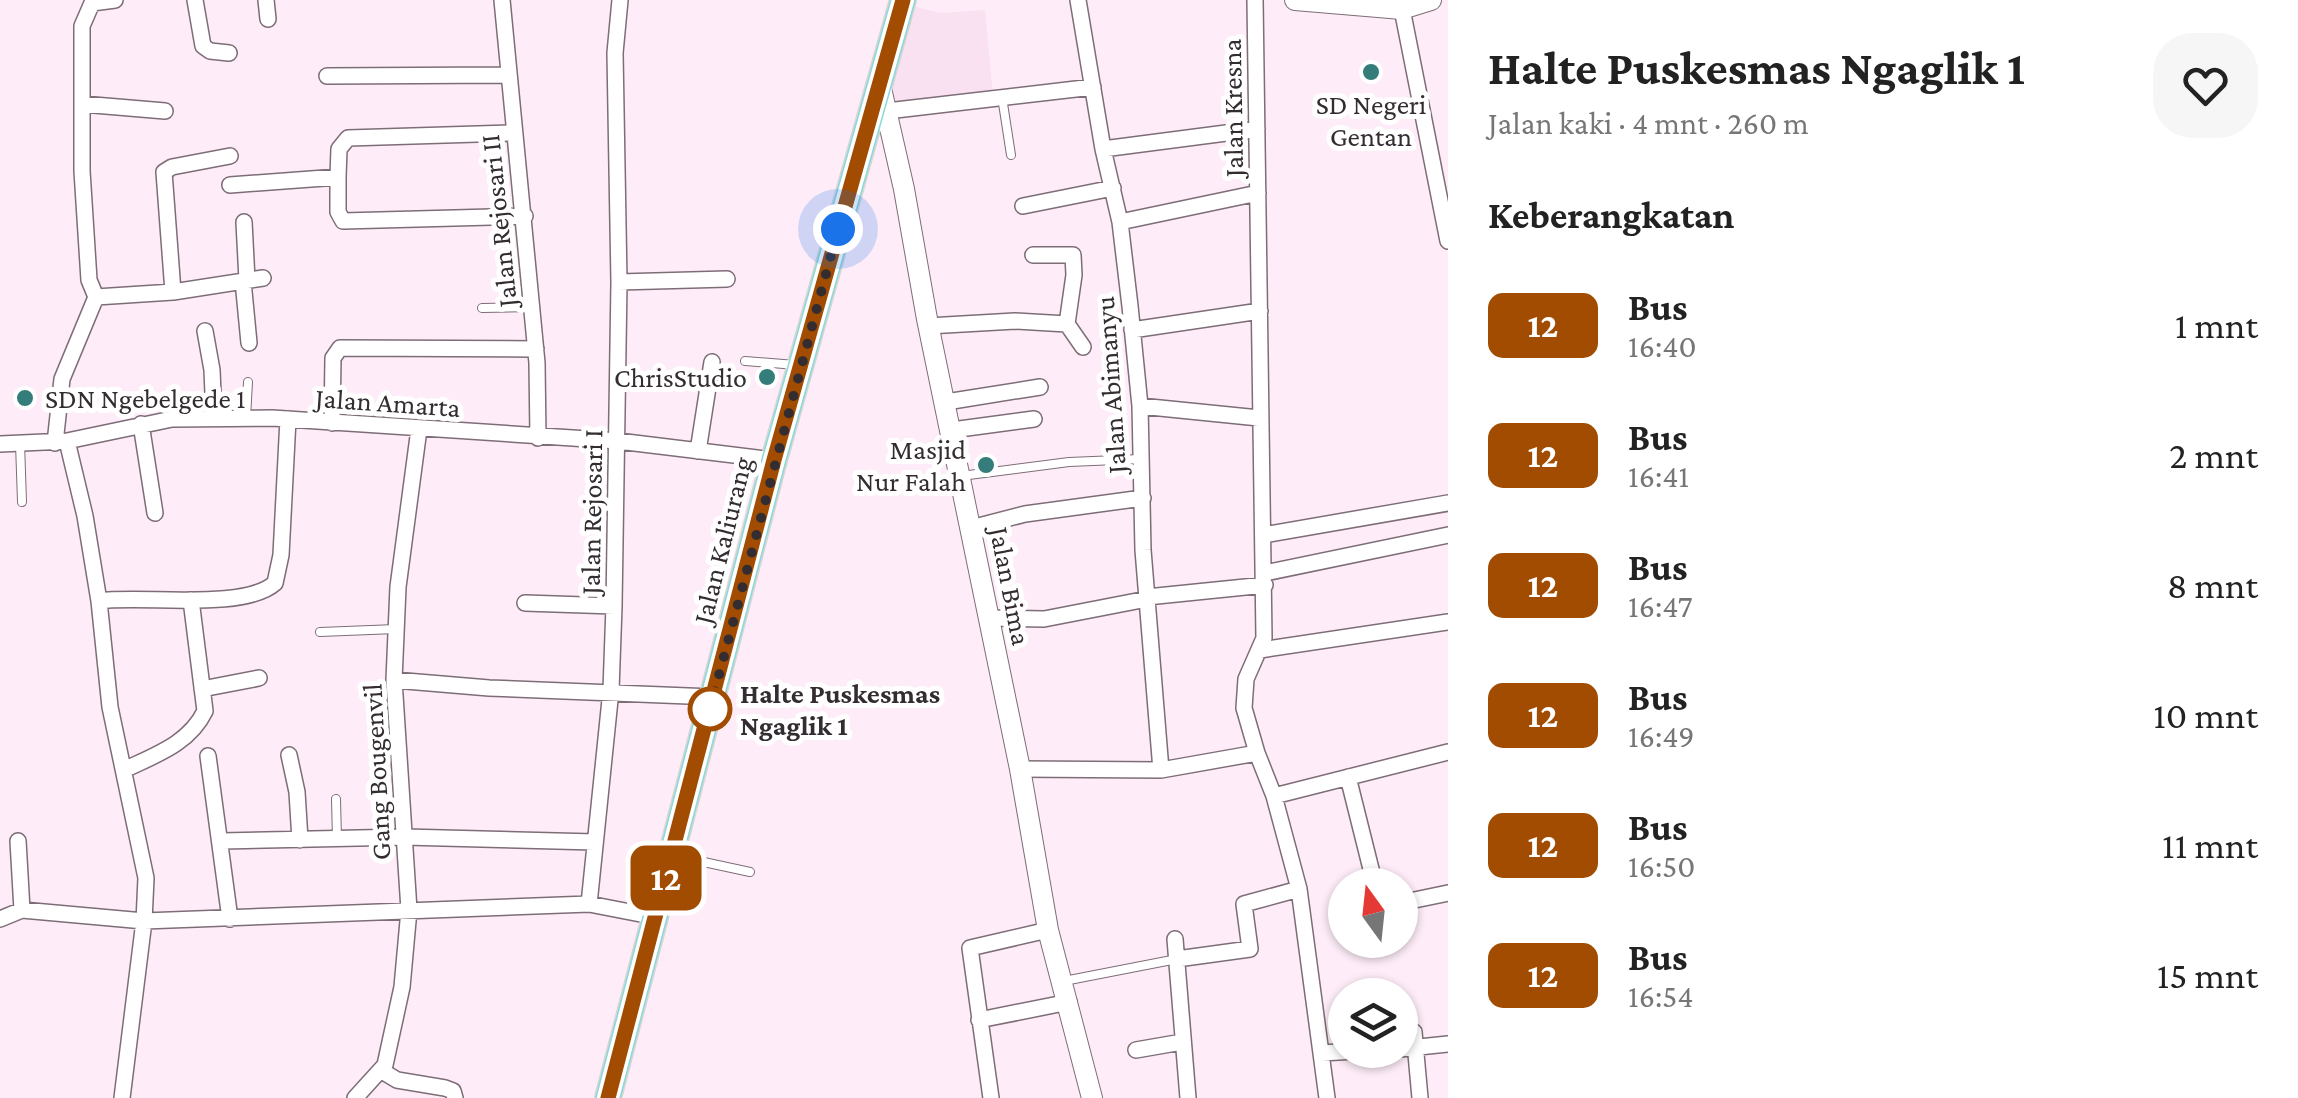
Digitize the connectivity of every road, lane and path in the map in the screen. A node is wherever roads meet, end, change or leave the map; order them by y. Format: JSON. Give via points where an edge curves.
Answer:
{"nodes":[{"id":1,"x":114,"y":0,"type":"edge"},
{"id":2,"x":195,"y":0,"type":"edge"},
{"id":3,"x":266,"y":0,"type":"edge"},
{"id":4,"x":502,"y":0,"type":"edge"},
{"id":5,"x":620,"y":0,"type":"edge"},
{"id":6,"x":903,"y":0,"type":"edge"},
{"id":7,"x":1078,"y":0,"type":"edge"},
{"id":8,"x":1255,"y":0,"type":"edge"},
{"id":9,"x":1295,"y":0,"type":"edge"},
{"id":10,"x":1432,"y":0,"type":"edge"},
{"id":11,"x":90,"y":1,"type":"edge"},
{"id":12,"x":1344,"y":3,"type":"edge"},
{"id":13,"x":1402,"y":9,"type":"junction"},
{"id":14,"x":268,"y":19,"type":"dead end"},
{"id":15,"x":229,"y":53,"type":"dead end"},
{"id":16,"x":507,"y":75,"type":"junction"},
{"id":17,"x":327,"y":76,"type":"dead end"},
{"id":18,"x":1094,"y":87,"type":"junction"},
{"id":19,"x":1002,"y":98,"type":"junction"},
{"id":20,"x":82,"y":104,"type":"junction"},
{"id":21,"x":166,"y":111,"type":"dead end"},
{"id":22,"x":881,"y":122,"type":"junction"},
{"id":23,"x":1257,"y":129,"type":"junction"},
{"id":24,"x":514,"y":133,"type":"junction"},
{"id":25,"x":1103,"y":149,"type":"junction"},
{"id":26,"x":1011,"y":155,"type":"dead end"},
{"id":27,"x":230,"y":156,"type":"dead end"},
{"id":28,"x":338,"y":177,"type":"junction"},
{"id":29,"x":230,"y":185,"type":"dead end"},
{"id":30,"x":1113,"y":188,"type":"junction"},
{"id":31,"x":1258,"y":193,"type":"junction"},
{"id":32,"x":1023,"y":206,"type":"dead end"},
{"id":33,"x":524,"y":216,"type":"junction"},
{"id":34,"x":244,"y":222,"type":"dead end"},
{"id":35,"x":1120,"y":222,"type":"junction"},
{"id":36,"x":1448,"y":241,"type":"edge"},
{"id":37,"x":1033,"y":255,"type":"dead end"},
{"id":38,"x":727,"y":279,"type":"dead end"},
{"id":39,"x":251,"y":280,"type":"junction"},
{"id":40,"x":619,"y":282,"type":"junction"},
{"id":41,"x":173,"y":292,"type":"junction"},
{"id":42,"x":96,"y":297,"type":"junction"},
{"id":43,"x":532,"y":307,"type":"junction"},
{"id":44,"x":482,"y":308,"type":"dead end"},
{"id":45,"x":1260,"y":311,"type":"junction"},
{"id":46,"x":1067,"y":324,"type":"junction"},
{"id":47,"x":928,"y":326,"type":"junction"},
{"id":48,"x":1132,"y":330,"type":"junction"},
{"id":49,"x":205,"y":331,"type":"dead end"},
{"id":50,"x":250,"y":343,"type":"dead end"},
{"id":51,"x":1083,"y":347,"type":"dead end"},
{"id":52,"x":536,"y":349,"type":"junction"},
{"id":53,"x":745,"y":361,"type":"dead end"},
{"id":54,"x":712,"y":362,"type":"dead end"},
{"id":55,"x":800,"y":365,"type":"junction"},
{"id":56,"x":248,"y":382,"type":"dead end"},
{"id":57,"x":1040,"y":387,"type":"dead end"},
{"id":58,"x":946,"y":402,"type":"junction"},
{"id":59,"x":1140,"y":406,"type":"junction"},
{"id":60,"x":214,"y":417,"type":"junction"},
{"id":61,"x":246,"y":418,"type":"junction"},
{"id":62,"x":1259,"y":418,"type":"junction"},
{"id":63,"x":1034,"y":419,"type":"dead end"},
{"id":64,"x":288,"y":420,"type":"junction"},
{"id":65,"x":332,"y":423,"type":"junction"},
{"id":66,"x":141,"y":424,"type":"junction"},
{"id":67,"x":420,"y":429,"type":"junction"},
{"id":68,"x":952,"y":430,"type":"junction"},
{"id":69,"x":538,"y":438,"type":"junction"},
{"id":70,"x":618,"y":441,"type":"junction"},
{"id":71,"x":61,"y":442,"type":"junction"},
{"id":72,"x":20,"y":443,"type":"junction"},
{"id":73,"x":0,"y":444,"type":"edge"},
{"id":74,"x":698,"y":451,"type":"junction"},
{"id":75,"x":1141,"y":459,"type":"junction"},
{"id":76,"x":774,"y":460,"type":"junction"},
{"id":77,"x":961,"y":476,"type":"junction"},
{"id":78,"x":1143,"y":498,"type":"junction"},
{"id":79,"x":22,"y":502,"type":"dead end"},
{"id":80,"x":1448,"y":504,"type":"edge"},
{"id":81,"x":155,"y":512,"type":"dead end"},
{"id":82,"x":971,"y":528,"type":"junction"},
{"id":83,"x":1448,"y":534,"type":"edge"},
{"id":84,"x":1263,"y":535,"type":"junction"},
{"id":85,"x":1265,"y":579,"type":"junction"},
{"id":86,"x":1147,"y":598,"type":"junction"},
{"id":87,"x":191,"y":600,"type":"junction"},
{"id":88,"x":99,"y":601,"type":"junction"},
{"id":89,"x":526,"y":602,"type":"dead end"},
{"id":90,"x":614,"y":606,"type":"junction"},
{"id":91,"x":988,"y":618,"type":"junction"},
{"id":92,"x":1448,"y":622,"type":"edge"},
{"id":93,"x":396,"y":628,"type":"junction"},
{"id":94,"x":320,"y":632,"type":"dead end"},
{"id":95,"x":1260,"y":650,"type":"junction"},
{"id":96,"x":259,"y":678,"type":"dead end"},
{"id":97,"x":394,"y":680,"type":"junction"},
{"id":98,"x":202,"y":689,"type":"junction"},
{"id":99,"x":611,"y":690,"type":"junction"},
{"id":100,"x":713,"y":697,"type":"junction"},
{"id":101,"x":1448,"y":752,"type":"edge"},
{"id":102,"x":1257,"y":753,"type":"junction"},
{"id":103,"x":288,"y":755,"type":"dead end"},
{"id":104,"x":208,"y":756,"type":"dead end"},
{"id":105,"x":124,"y":770,"type":"junction"},
{"id":106,"x":1020,"y":770,"type":"junction"},
{"id":107,"x":1161,"y":770,"type":"junction"},
{"id":108,"x":1348,"y":777,"type":"junction"},
{"id":109,"x":1274,"y":796,"type":"junction"},
{"id":110,"x":336,"y":799,"type":"dead end"},
{"id":111,"x":405,"y":838,"type":"junction"},
{"id":112,"x":337,"y":839,"type":"junction"},
{"id":113,"x":300,"y":840,"type":"junction"},
{"id":114,"x":18,"y":841,"type":"dead end"},
{"id":115,"x":222,"y":842,"type":"junction"},
{"id":116,"x":595,"y":842,"type":"junction"},
{"id":117,"x":672,"y":855,"type":"junction"},
{"id":118,"x":1371,"y":868,"type":"edge"},
{"id":119,"x":750,"y":872,"type":"dead end"},
{"id":120,"x":1299,"y":888,"type":"junction"},
{"id":121,"x":1448,"y":893,"type":"edge"},
{"id":122,"x":1418,"y":899,"type":"edge"},
{"id":123,"x":589,"y":904,"type":"junction"},
{"id":124,"x":22,"y":910,"type":"junction"},
{"id":125,"x":409,"y":910,"type":"junction"},
{"id":126,"x":656,"y":917,"type":"junction"},
{"id":127,"x":0,"y":919,"type":"edge"},
{"id":128,"x":230,"y":919,"type":"junction"},
{"id":129,"x":144,"y":921,"type":"junction"},
{"id":130,"x":1048,"y":930,"type":"junction"},
{"id":131,"x":1175,"y":940,"type":"dead end"},
{"id":132,"x":1177,"y":958,"type":"junction"},
{"id":133,"x":1066,"y":992,"type":"junction"},
{"id":134,"x":979,"y":1020,"type":"junction"},
{"id":135,"x":1182,"y":1042,"type":"junction"},
{"id":136,"x":1418,"y":1043,"type":"edge"},
{"id":137,"x":1448,"y":1044,"type":"edge"},
{"id":138,"x":1136,"y":1050,"type":"dead end"},
{"id":139,"x":1322,"y":1053,"type":"junction"},
{"id":140,"x":1328,"y":1053,"type":"edge"},
{"id":141,"x":1415,"y":1068,"type":"edge"},
{"id":142,"x":382,"y":1071,"type":"junction"},
{"id":143,"x":122,"y":1098,"type":"edge"},
{"id":144,"x":355,"y":1098,"type":"edge"},
{"id":145,"x":456,"y":1098,"type":"edge"},
{"id":146,"x":608,"y":1098,"type":"edge"},
{"id":147,"x":992,"y":1098,"type":"edge"},
{"id":148,"x":1092,"y":1098,"type":"edge"},
{"id":149,"x":1188,"y":1098,"type":"edge"},
{"id":150,"x":1327,"y":1098,"type":"edge"},
{"id":151,"x":1420,"y":1098,"type":"edge"}],
"edges":[{"from":1,"to":11,"type":"street"},
{"from":2,"to":15,"type":"street","via":[[203,46]]},
{"from":3,"to":14,"type":"street"},
{"from":4,"to":16,"type":"street","name":"Jalan Rejosari II"},
{"from":5,"to":40,"type":"street","name":"Jalan Rejosari I","via":[[614,53]]},
{"from":6,"to":22,"type":"main road","name":"Jalan Kaliurang","via":[[880,84]]},
{"from":7,"to":18,"type":"street","name":"Jalan Abimanyu"},
{"from":8,"to":23,"type":"street","name":"Jalan Kresna"},
{"from":9,"to":12,"type":"street"},
{"from":10,"to":13,"type":"street"},
{"from":11,"to":20,"type":"street","via":[[82,26]]},
{"from":12,"to":13,"type":"street"},
{"from":13,"to":36,"type":"street"},
{"from":16,"to":17,"type":"street"},
{"from":16,"to":24,"type":"street","name":"Jalan Rejosari II"},
{"from":18,"to":19,"type":"street"},
{"from":18,"to":25,"type":"street","name":"Jalan Abimanyu"},
{"from":19,"to":22,"type":"street"},
{"from":19,"to":26,"type":"lane"},
{"from":20,"to":21,"type":"street"},
{"from":20,"to":42,"type":"street","via":[[89,280]]},
{"from":22,"to":47,"type":"street","name":"Jalan Bima"},
{"from":22,"to":55,"type":"main road","name":"Jalan Kaliurang"},
{"from":23,"to":25,"type":"street"},
{"from":23,"to":31,"type":"street","name":"Jalan Kresna"},
{"from":24,"to":28,"type":"street","via":[[348,138],[339,149]]},
{"from":24,"to":33,"type":"street","name":"Jalan Rejosari II"},
{"from":25,"to":30,"type":"street","name":"Jalan Abimanyu"},
{"from":27,"to":41,"type":"street","via":[[164,172]]},
{"from":28,"to":29,"type":"street"},
{"from":28,"to":33,"type":"street","via":[[343,221]]},
{"from":30,"to":32,"type":"street"},
{"from":30,"to":35,"type":"street","name":"Jalan Abimanyu"},
{"from":31,"to":35,"type":"street","name":"Jalan Kresna"},
{"from":31,"to":45,"type":"street"},
{"from":33,"to":43,"type":"street","name":"Jalan Rejosari II"},
{"from":34,"to":39,"type":"street"},
{"from":35,"to":48,"type":"street","name":"Jalan Abimanyu"},
{"from":37,"to":46,"type":"street","via":[[1074,258]]},
{"from":38,"to":40,"type":"street"},
{"from":39,"to":41,"type":"street"},
{"from":39,"to":50,"type":"street"},
{"from":40,"to":70,"type":"street","name":"Jalan Rejosari I"},
{"from":41,"to":42,"type":"street"},
{"from":42,"to":71,"type":"street","via":[[62,379]]},
{"from":43,"to":44,"type":"lane"},
{"from":43,"to":52,"type":"street","name":"Jalan Rejosari II"},
{"from":45,"to":48,"type":"street"},
{"from":45,"to":62,"type":"street"},
{"from":46,"to":47,"type":"street"},
{"from":46,"to":51,"type":"street"},
{"from":47,"to":58,"type":"street","name":"Jalan Bima"},
{"from":48,"to":59,"type":"street","name":"Jalan Abimanyu"},
{"from":49,"to":60,"type":"street"},
{"from":52,"to":65,"type":"street","via":[[340,348],[333,358]]},
{"from":52,"to":69,"type":"street","name":"Jalan Rejosari II"},
{"from":53,"to":55,"type":"lane"},
{"from":54,"to":74,"type":"street"},
{"from":55,"to":76,"type":"main road","name":"Jalan Kaliurang"},
{"from":56,"to":61,"type":"lane"},
{"from":57,"to":58,"type":"street"},
{"from":58,"to":68,"type":"street","name":"Jalan Bima"},
{"from":59,"to":62,"type":"street"},
{"from":59,"to":75,"type":"street","name":"Jalan Abimanyu"},
{"from":60,"to":61,"type":"street","name":"Jalan Amarta"},
{"from":60,"to":66,"type":"street","name":"Jalan Amarta"},
{"from":61,"to":64,"type":"street","name":"Jalan Amarta"},
{"from":62,"to":84,"type":"street"},
{"from":63,"to":68,"type":"street"},
{"from":64,"to":65,"type":"street","name":"Jalan Amarta"},
{"from":64,"to":87,"type":"street","via":[[275,584],[260,594]]},
{"from":65,"to":67,"type":"street","name":"Jalan Amarta"},
{"from":66,"to":71,"type":"street","name":"Jalan Amarta"},
{"from":66,"to":81,"type":"street"},
{"from":67,"to":69,"type":"street","name":"Jalan Amarta"},
{"from":67,"to":93,"type":"street","name":"Gang Bougenvil"},
{"from":68,"to":77,"type":"street","name":"Jalan Bima"},
{"from":69,"to":70,"type":"street","name":"Jalan Amarta"},
{"from":70,"to":74,"type":"street","name":"Jalan Amarta"},
{"from":70,"to":90,"type":"street","name":"Jalan Rejosari I"},
{"from":71,"to":72,"type":"street","name":"Jalan Amarta"},
{"from":71,"to":88,"type":"street","via":[[85,516]]},
{"from":72,"to":73,"type":"street","name":"Jalan Amarta"},
{"from":72,"to":79,"type":"lane"},
{"from":74,"to":76,"type":"street","name":"Jalan Amarta"},
{"from":75,"to":77,"type":"lane"},
{"from":75,"to":78,"type":"street","name":"Jalan Abimanyu"},
{"from":76,"to":100,"type":"main road","name":"Jalan Kaliurang"},
{"from":77,"to":82,"type":"street","name":"Jalan Bima"},
{"from":78,"to":82,"type":"street"},
{"from":78,"to":86,"type":"street","name":"Jalan Abimanyu"},
{"from":80,"to":84,"type":"street"},
{"from":82,"to":91,"type":"street","name":"Jalan Bima"},
{"from":83,"to":85,"type":"street"},
{"from":84,"to":85,"type":"street"},
{"from":85,"to":86,"type":"street"},
{"from":85,"to":95,"type":"street"},
{"from":86,"to":91,"type":"street","via":[[1044,619]]},
{"from":86,"to":107,"type":"street","name":"Jalan Abimanyu"},
{"from":87,"to":88,"type":"street"},
{"from":87,"to":98,"type":"street"},
{"from":88,"to":105,"type":"street"},
{"from":89,"to":90,"type":"street"},
{"from":90,"to":99,"type":"street","name":"Jalan Rejosari I"},
{"from":91,"to":106,"type":"street","name":"Jalan Bima"},
{"from":92,"to":95,"type":"street"},
{"from":93,"to":94,"type":"lane"},
{"from":93,"to":97,"type":"street","name":"Gang Bougenvil"},
{"from":95,"to":102,"type":"street","via":[[1244,692]]},
{"from":96,"to":98,"type":"street"},
{"from":97,"to":99,"type":"street"},
{"from":97,"to":111,"type":"street","name":"Gang Bougenvil"},
{"from":98,"to":105,"type":"street","via":[[205,711],[191,733]]},
{"from":99,"to":100,"type":"street"},
{"from":99,"to":116,"type":"street","name":"Jalan Rejosari I"},
{"from":100,"to":117,"type":"main road","name":"Jalan Kaliurang"},
{"from":101,"to":108,"type":"street"},
{"from":102,"to":107,"type":"street"},
{"from":102,"to":109,"type":"street"},
{"from":103,"to":113,"type":"street"},
{"from":104,"to":115,"type":"street"},
{"from":105,"to":129,"type":"street","via":[[146,878]]},
{"from":106,"to":107,"type":"street"},
{"from":106,"to":130,"type":"street","name":"Jalan Bima"},
{"from":108,"to":109,"type":"street"},
{"from":108,"to":118,"type":"street"},
{"from":109,"to":120,"type":"street"},
{"from":110,"to":112,"type":"lane"},
{"from":111,"to":112,"type":"street"},
{"from":111,"to":116,"type":"street"},
{"from":111,"to":125,"type":"street","name":"Gang Bougenvil"},
{"from":112,"to":113,"type":"street"},
{"from":113,"to":115,"type":"street"},
{"from":114,"to":124,"type":"street"},
{"from":115,"to":128,"type":"street"},
{"from":116,"to":123,"type":"street","name":"Jalan Rejosari I"},
{"from":117,"to":119,"type":"lane"},
{"from":117,"to":126,"type":"main road","name":"Jalan Kaliurang"},
{"from":120,"to":132,"type":"street","via":[[1244,904],[1250,948]]},
{"from":120,"to":139,"type":"street"},
{"from":121,"to":122,"type":"street"},
{"from":123,"to":125,"type":"street"},
{"from":123,"to":126,"type":"street"},
{"from":124,"to":127,"type":"street"},
{"from":124,"to":129,"type":"street"},
{"from":125,"to":128,"type":"street"},
{"from":125,"to":142,"type":"street","name":"Gang Bougenvil","via":[[402,986]]},
{"from":126,"to":146,"type":"main road","name":"Jalan Kaliurang"},
{"from":128,"to":129,"type":"street"},
{"from":129,"to":143,"type":"street"},
{"from":130,"to":133,"type":"street","name":"Jalan Bima"},
{"from":130,"to":134,"type":"street","via":[[970,948]]},
{"from":131,"to":132,"type":"street"},
{"from":132,"to":133,"type":"lane"},
{"from":132,"to":135,"type":"street"},
{"from":133,"to":134,"type":"street"},
{"from":133,"to":148,"type":"street","name":"Jalan Bima"},
{"from":134,"to":147,"type":"street"},
{"from":135,"to":138,"type":"street"},
{"from":135,"to":149,"type":"street"},
{"from":136,"to":137,"type":"street"},
{"from":139,"to":140,"type":"street"},
{"from":139,"to":150,"type":"street"},
{"from":141,"to":151,"type":"street"},
{"from":142,"to":144,"type":"street","name":"Gang Bougenvil"},
{"from":142,"to":145,"type":"street","via":[[446,1088]]}]}
